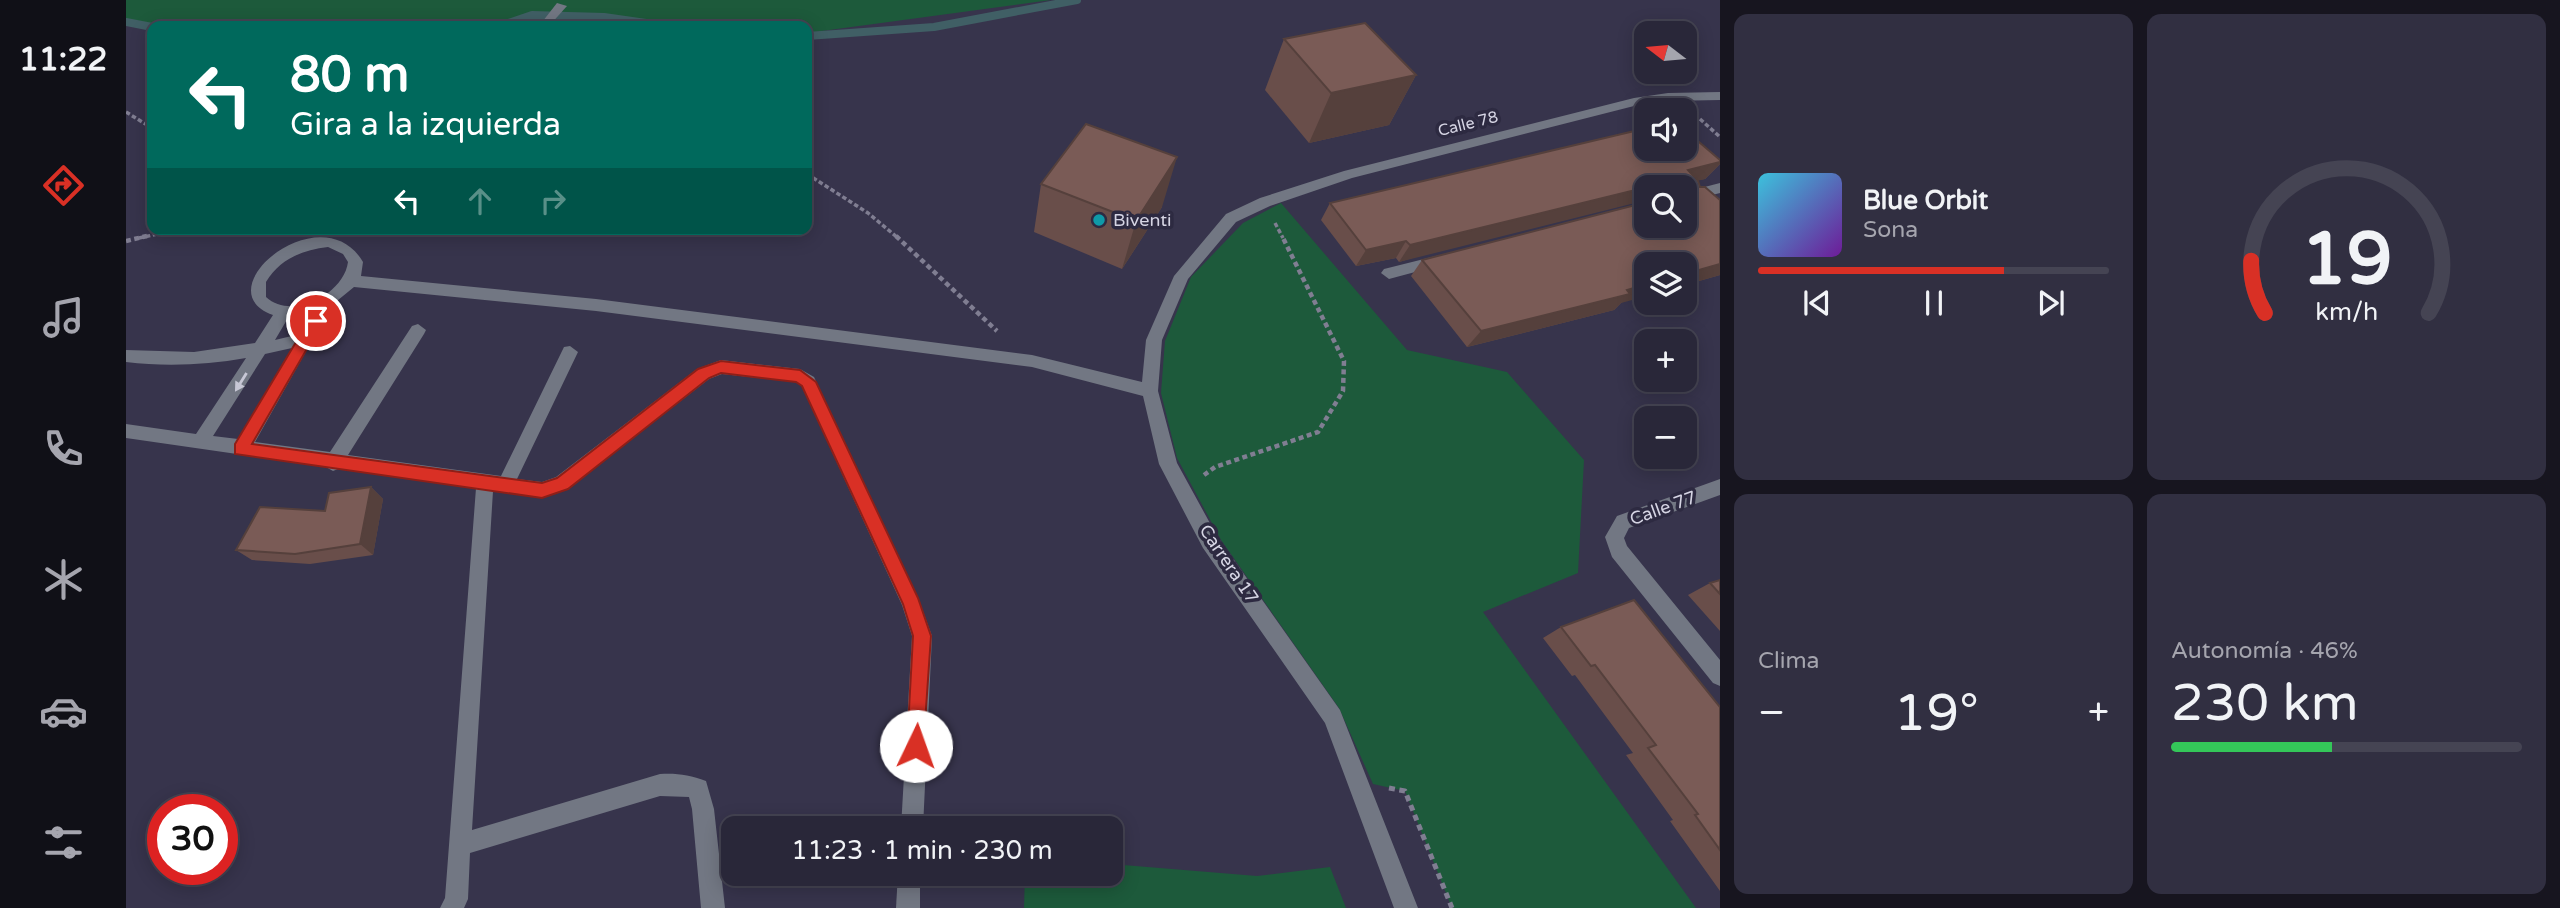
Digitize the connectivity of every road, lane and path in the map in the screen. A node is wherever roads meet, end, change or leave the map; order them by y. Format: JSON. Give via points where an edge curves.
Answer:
{"nodes":[{"id":1,"x":561,"y":6,"type":"dead end"},
{"id":2,"x":548,"y":21,"type":"edge"},
{"id":3,"x":1705,"y":96,"type":"junction"},
{"id":4,"x":1720,"y":96,"type":"edge"},
{"id":5,"x":1720,"y":107,"type":"edge"},
{"id":6,"x":126,"y":112,"type":"edge"},
{"id":7,"x":1697,"y":115,"type":"dead end"},
{"id":8,"x":147,"y":125,"type":"edge"},
{"id":9,"x":1720,"y":138,"type":"edge"},
{"id":10,"x":812,"y":177,"type":"edge"},
{"id":11,"x":1720,"y":188,"type":"edge"},
{"id":12,"x":1697,"y":194,"type":"edge"},
{"id":13,"x":1231,"y":218,"type":"joint"},
{"id":14,"x":1274,"y":222,"type":"dead end"},
{"id":15,"x":154,"y":235,"type":"edge"},
{"id":16,"x":126,"y":241,"type":"edge"},
{"id":17,"x":1457,"y":256,"type":"edge"},
{"id":18,"x":1389,"y":273,"type":"dead end"},
{"id":19,"x":351,"y":281,"type":"junction"},
{"id":20,"x":326,"y":302,"type":"junction"},
{"id":21,"x":284,"y":312,"type":"junction"},
{"id":22,"x":418,"y":330,"type":"dead end"},
{"id":23,"x":306,"y":339,"type":"junction"},
{"id":24,"x":261,"y":349,"type":"junction"},
{"id":25,"x":570,"y":352,"type":"dead end"},
{"id":26,"x":126,"y":356,"type":"edge"},
{"id":27,"x":1032,"y":361,"type":"junction"},
{"id":28,"x":1150,"y":391,"type":"junction"},
{"id":29,"x":126,"y":431,"type":"edge"},
{"id":30,"x":200,"y":443,"type":"junction"},
{"id":31,"x":241,"y":449,"type":"junction"},
{"id":32,"x":333,"y":463,"type":"junction"},
{"id":33,"x":1200,"y":479,"type":"dead end"},
{"id":34,"x":495,"y":484,"type":"junction"},
{"id":35,"x":1720,"y":487,"type":"edge"},
{"id":36,"x":1720,"y":676,"type":"edge"},
{"id":37,"x":1384,"y":786,"type":"dead end"},
{"id":38,"x":913,"y":816,"type":"edge"},
{"id":39,"x":459,"y":845,"type":"junction"},
{"id":40,"x":909,"y":886,"type":"edge"},
{"id":41,"x":452,"y":908,"type":"edge"},
{"id":42,"x":713,"y":908,"type":"edge"},
{"id":43,"x":908,"y":908,"type":"edge"},
{"id":44,"x":1406,"y":908,"type":"edge"},
{"id":45,"x":1452,"y":908,"type":"edge"}],
"edges":[{"from":1,"to":2,"type":"street"},
{"from":3,"to":4,"type":"street","name":"Calle 78"},
{"from":3,"to":5,"type":"street"},
{"from":3,"to":13,"type":"street","name":"Calle 78","via":[[1634,102],[1465,143],[1349,174]]},
{"from":6,"to":8,"type":"path"},
{"from":7,"to":9,"type":"path"},
{"from":10,"to":27,"type":"path","via":[[868,213]]},
{"from":11,"to":12,"type":"street"},
{"from":13,"to":28,"type":"street","name":"Carrera 17","via":[[1182,276],[1154,340]]},
{"from":14,"to":33,"type":"path","via":[[1345,360],[1343,391],[1318,432],[1215,467]]},
{"from":15,"to":16,"type":"path"},
{"from":17,"to":18,"type":"street"},
{"from":19,"to":20,"type":"street"},
{"from":19,"to":21,"type":"street","via":[[357,267],[354,255],[344,246],[311,243],[291,250],[262,273],[256,287],[258,299],[268,308]]},
{"from":19,"to":27,"type":"street","via":[[609,307]]},
{"from":20,"to":21,"type":"street"},
{"from":20,"to":23,"type":"street"},
{"from":21,"to":24,"type":"street"},
{"from":22,"to":32,"type":"street"},
{"from":23,"to":24,"type":"street"},
{"from":23,"to":31,"type":"street"},
{"from":24,"to":26,"type":"street","via":[[195,357]]},
{"from":24,"to":30,"type":"street","one_way":true},
{"from":25,"to":34,"type":"street"},
{"from":27,"to":28,"type":"street"},
{"from":28,"to":44,"type":"street","name":"Carrera 17","via":[[1168,464],[1210,542],[1333,717]]},
{"from":29,"to":30,"type":"street"},
{"from":30,"to":31,"type":"street"},
{"from":31,"to":32,"type":"street"},
{"from":32,"to":34,"type":"street"},
{"from":34,"to":38,"type":"street","via":[[542,491],[562,484],[704,374],[721,367],[800,376],[808,382],[922,636]]},
{"from":34,"to":39,"type":"street"},
{"from":35,"to":36,"type":"street","name":"Calle 77","via":[[1623,522],[1614,537],[1619,551]]},
{"from":37,"to":45,"type":"path","via":[[1405,791]]},
{"from":39,"to":41,"type":"street"},
{"from":39,"to":42,"type":"street","via":[[660,785],[681,784],[698,789],[704,810]]},
{"from":40,"to":43,"type":"street"}]}
